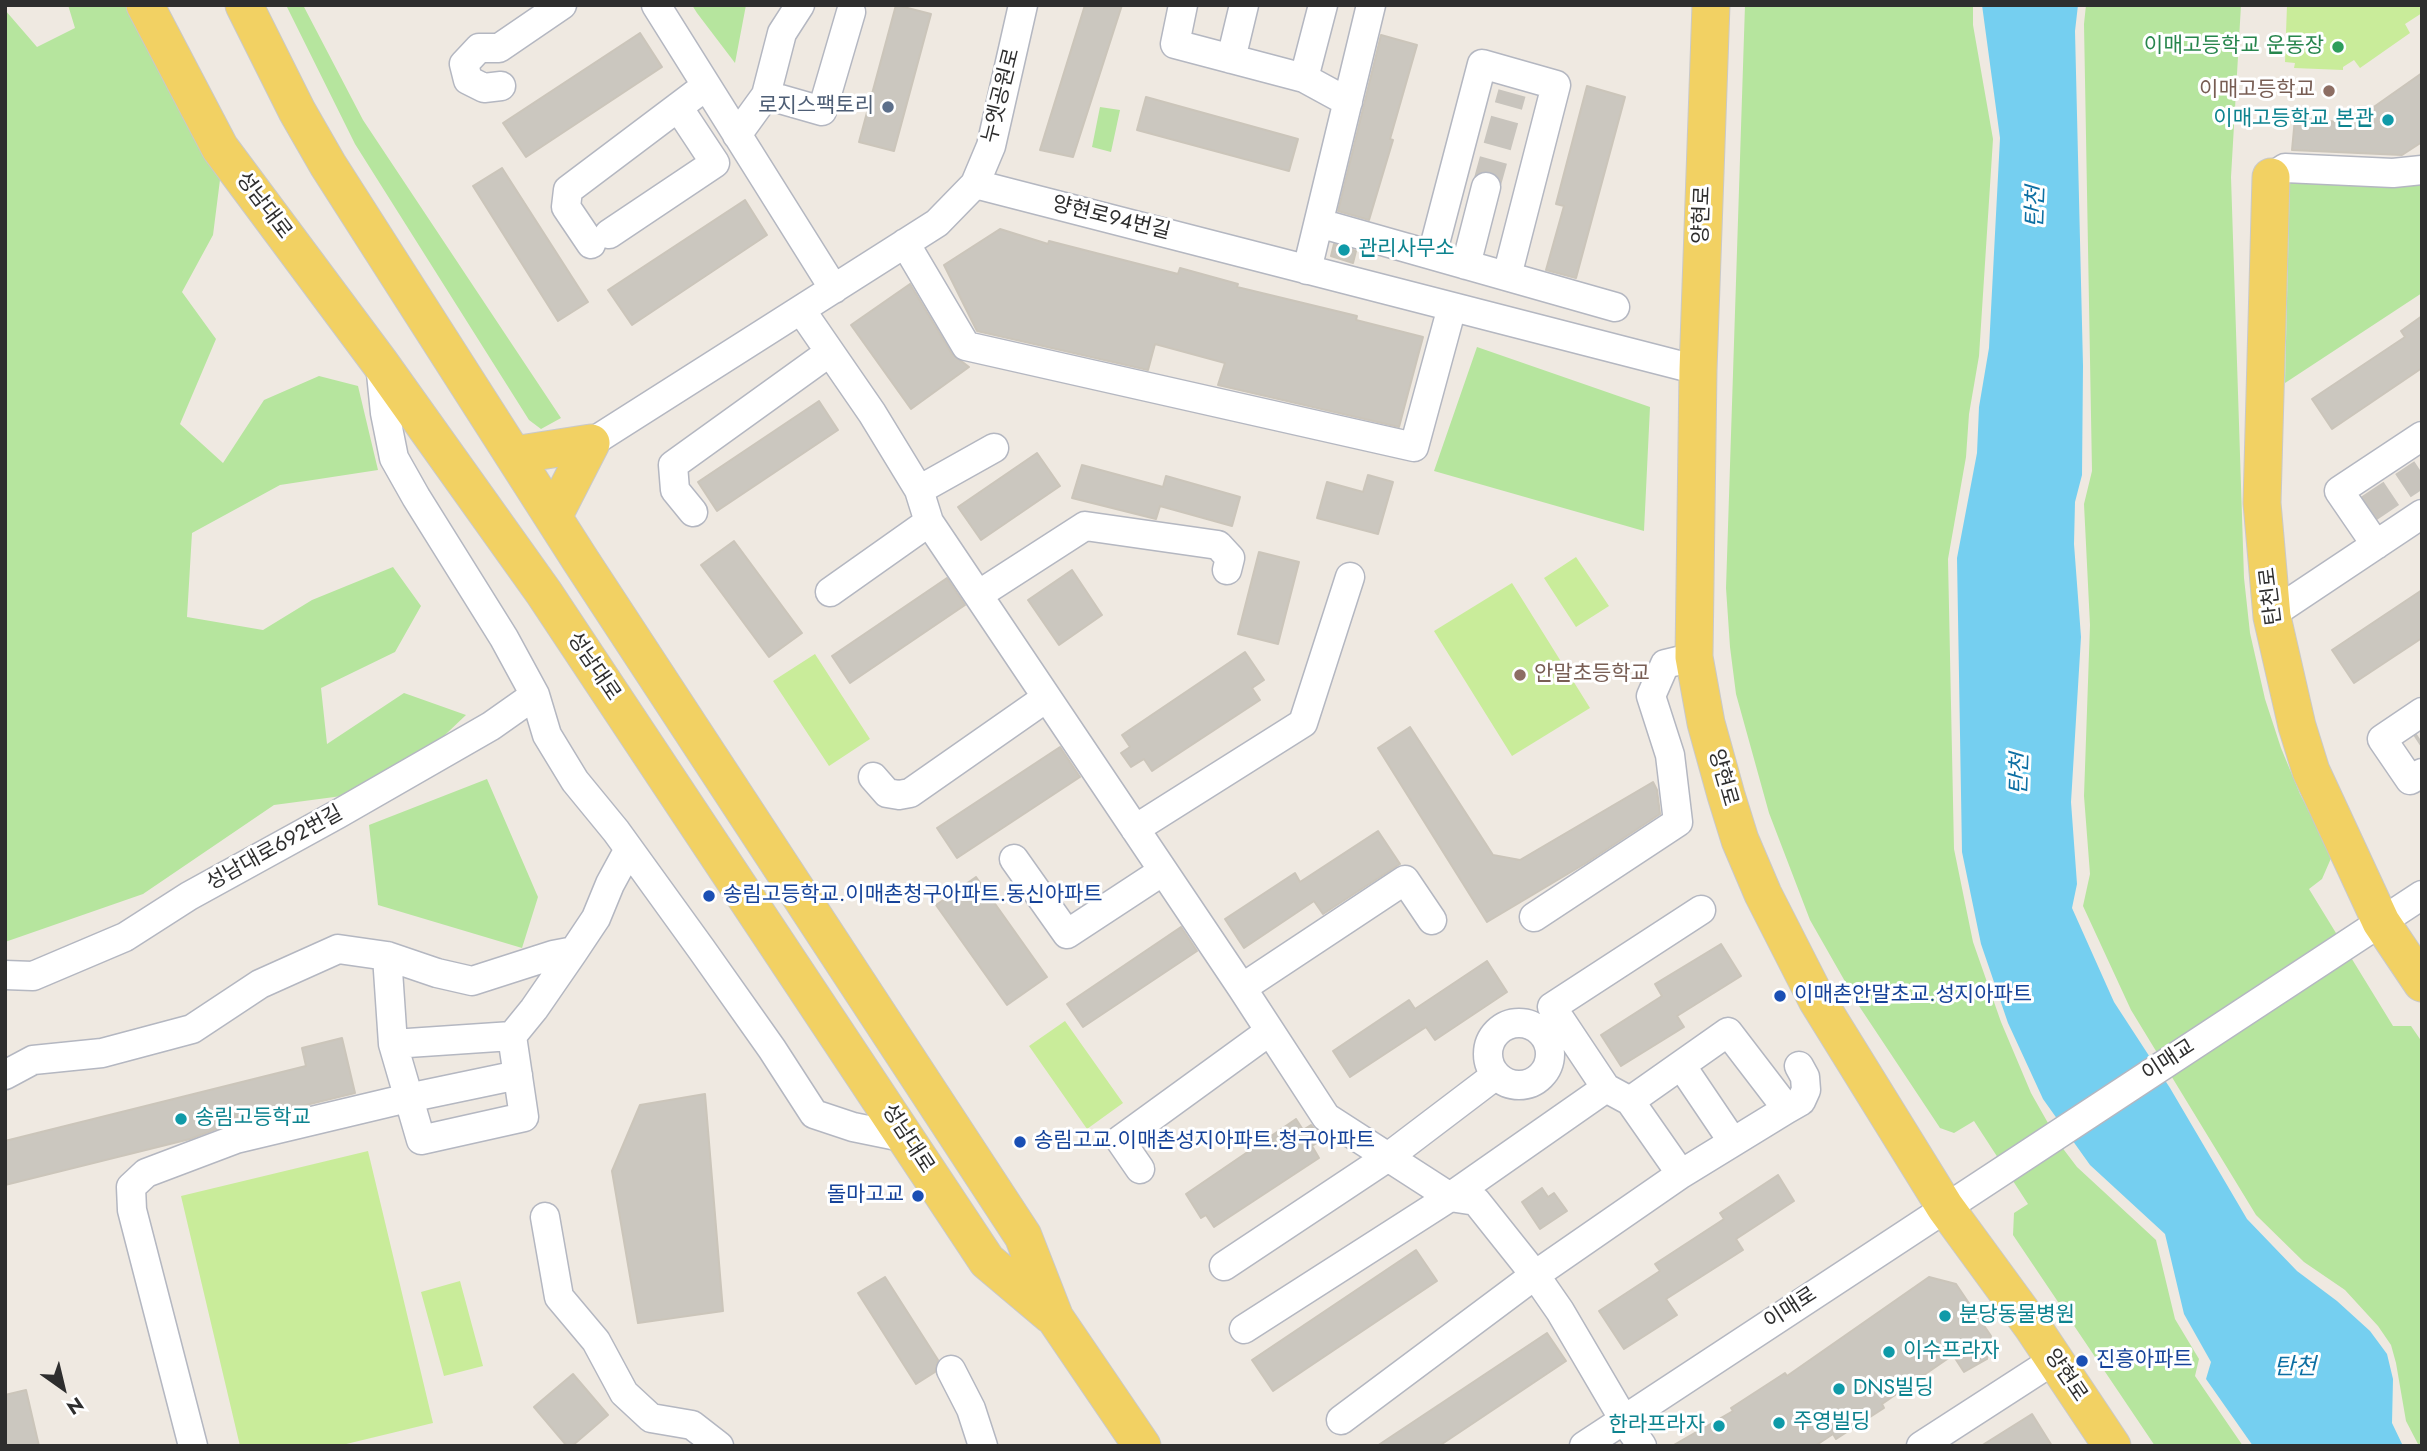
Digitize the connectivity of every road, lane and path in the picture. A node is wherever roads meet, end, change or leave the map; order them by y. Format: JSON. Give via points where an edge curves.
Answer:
{"nodes":[{"id":1,"x":145,"y":5,"type":"edge"},
{"id":2,"x":244,"y":5,"type":"edge"},
{"id":3,"x":562,"y":5,"type":"edge"},
{"id":4,"x":656,"y":5,"type":"edge"},
{"id":5,"x":800,"y":5,"type":"edge"},
{"id":6,"x":1023,"y":5,"type":"edge"},
{"id":7,"x":1183,"y":5,"type":"edge"},
{"id":8,"x":1244,"y":5,"type":"edge"},
{"id":9,"x":1322,"y":5,"type":"edge"},
{"id":10,"x":1371,"y":5,"type":"edge"},
{"id":11,"x":1711,"y":5,"type":"edge"},
{"id":12,"x":850,"y":12,"type":"dead end"},
{"id":13,"x":1231,"y":59,"type":"junction"},
{"id":14,"x":1304,"y":78,"type":"junction"},
{"id":15,"x":501,"y":86,"type":"dead end"},
{"id":16,"x":706,"y":86,"type":"junction"},
{"id":17,"x":766,"y":95,"type":"junction"},
{"id":18,"x":1348,"y":102,"type":"junction"},
{"id":19,"x":678,"y":107,"type":"junction"},
{"id":20,"x":737,"y":135,"type":"junction"},
{"id":21,"x":2422,"y":155,"type":"edge"},
{"id":22,"x":2422,"y":170,"type":"edge"},
{"id":23,"x":2393,"y":173,"type":"junction"},
{"id":24,"x":2270,"y":177,"type":"joint"},
{"id":25,"x":975,"y":184,"type":"junction"},
{"id":26,"x":1486,"y":187,"type":"tunnel mouth"},
{"id":27,"x":1318,"y":223,"type":"junction"},
{"id":28,"x":905,"y":243,"type":"junction"},
{"id":29,"x":1432,"y":255,"type":"junction"},
{"id":30,"x":1466,"y":265,"type":"junction"},
{"id":31,"x":1307,"y":270,"type":"junction"},
{"id":32,"x":1507,"y":276,"type":"junction"},
{"id":33,"x":834,"y":289,"type":"junction"},
{"id":34,"x":1452,"y":307,"type":"junction"},
{"id":35,"x":1615,"y":307,"type":"dead end"},
{"id":36,"x":801,"y":310,"type":"junction"},
{"id":37,"x":830,"y":352,"type":"junction"},
{"id":38,"x":380,"y":363,"type":"junction"},
{"id":39,"x":1698,"y":370,"type":"junction"},
{"id":40,"x":2422,"y":436,"type":"edge"},
{"id":41,"x":591,"y":443,"type":"junction"},
{"id":42,"x":994,"y":448,"type":"dead end"},
{"id":43,"x":514,"y":455,"type":"junction"},
{"id":44,"x":919,"y":489,"type":"junction"},
{"id":45,"x":692,"y":512,"type":"dead end"},
{"id":46,"x":2422,"y":514,"type":"edge"},
{"id":47,"x":554,"y":517,"type":"junction"},
{"id":48,"x":929,"y":522,"type":"junction"},
{"id":49,"x":2376,"y":545,"type":"junction"},
{"id":50,"x":1227,"y":570,"type":"dead end"},
{"id":51,"x":1350,"y":577,"type":"dead end"},
{"id":52,"x":830,"y":592,"type":"dead end"},
{"id":53,"x":978,"y":595,"type":"junction"},
{"id":54,"x":2272,"y":617,"type":"junction"},
{"id":55,"x":1694,"y":657,"type":"junction"},
{"id":56,"x":535,"y":695,"type":"junction"},
{"id":57,"x":1046,"y":698,"type":"junction"},
{"id":58,"x":2422,"y":712,"type":"edge"},
{"id":59,"x":2422,"y":773,"type":"edge"},
{"id":60,"x":873,"y":777,"type":"dead end"},
{"id":61,"x":1135,"y":829,"type":"junction"},
{"id":62,"x":629,"y":849,"type":"junction"},
{"id":63,"x":1014,"y":859,"type":"dead end"},
{"id":64,"x":1163,"y":871,"type":"junction"},
{"id":65,"x":2422,"y":895,"type":"edge"},
{"id":66,"x":1700,"y":910,"type":"dead end"},
{"id":67,"x":1534,"y":917,"type":"dead end"},
{"id":68,"x":1432,"y":920,"type":"dead end"},
{"id":69,"x":2381,"y":922,"type":"junction"},
{"id":70,"x":574,"y":951,"type":"junction"},
{"id":71,"x":387,"y":956,"type":"junction"},
{"id":72,"x":5,"y":975,"type":"edge"},
{"id":73,"x":2422,"y":983,"type":"edge"},
{"id":74,"x":1242,"y":988,"type":"junction"},
{"id":75,"x":1270,"y":1031,"type":"junction"},
{"id":76,"x":512,"y":1036,"type":"junction"},
{"id":77,"x":393,"y":1044,"type":"junction"},
{"id":78,"x":1681,"y":1065,"type":"junction"},
{"id":79,"x":1799,"y":1066,"type":"dead end"},
{"id":80,"x":5,"y":1075,"type":"edge"},
{"id":81,"x":518,"y":1075,"type":"junction"},
{"id":82,"x":1496,"y":1075,"type":"dead end"},
{"id":83,"x":1618,"y":1094,"type":"junction"},
{"id":84,"x":408,"y":1098,"type":"junction"},
{"id":85,"x":1787,"y":1109,"type":"junction"},
{"id":86,"x":907,"y":1138,"type":"junction"},
{"id":87,"x":1733,"y":1142,"type":"junction"},
{"id":88,"x":1388,"y":1157,"type":"junction"},
{"id":89,"x":1140,"y":1169,"type":"dead end"},
{"id":90,"x":1998,"y":1171,"type":"joint"},
{"id":91,"x":1681,"y":1174,"type":"junction"},
{"id":92,"x":1450,"y":1197,"type":"junction"},
{"id":93,"x":1945,"y":1208,"type":"junction"},
{"id":94,"x":545,"y":1217,"type":"dead end"},
{"id":95,"x":1224,"y":1266,"type":"dead end"},
{"id":96,"x":1535,"y":1275,"type":"junction"},
{"id":97,"x":1055,"y":1318,"type":"junction"},
{"id":98,"x":1244,"y":1329,"type":"dead end"},
{"id":99,"x":2054,"y":1360,"type":"junction"},
{"id":100,"x":951,"y":1370,"type":"dead end"},
{"id":101,"x":1341,"y":1420,"type":"dead end"},
{"id":102,"x":1624,"y":1420,"type":"junction"},
{"id":103,"x":193,"y":1446,"type":"edge"},
{"id":104,"x":719,"y":1446,"type":"edge"},
{"id":105,"x":983,"y":1446,"type":"edge"},
{"id":106,"x":1142,"y":1446,"type":"edge"},
{"id":107,"x":1584,"y":1446,"type":"edge"},
{"id":108,"x":1642,"y":1446,"type":"edge"},
{"id":109,"x":1921,"y":1446,"type":"edge"},
{"id":110,"x":2112,"y":1446,"type":"edge"}],
"edges":[{"from":1,"to":38,"type":"main road","name":"성남대로","via":[[220,148]]},
{"from":2,"to":43,"type":"main road","name":"성남대로","via":[[328,165]]},
{"from":3,"to":15,"type":"street","via":[[499,48],[479,48],[464,64],[468,80],[484,88]]},
{"from":4,"to":16,"type":"street"},
{"from":5,"to":17,"type":"street","via":[[782,33]]},
{"from":6,"to":25,"type":"street","name":"누엣공원로","via":[[991,146]]},
{"from":7,"to":13,"type":"street","via":[[1175,44]]},
{"from":8,"to":13,"type":"street"},
{"from":9,"to":14,"type":"street"},
{"from":10,"to":18,"type":"street"},
{"from":11,"to":39,"type":"main road","name":"양현로"},
{"from":12,"to":17,"type":"street","via":[[822,111]]},
{"from":13,"to":14,"type":"street"},
{"from":14,"to":18,"type":"street"},
{"from":16,"to":19,"type":"street"},
{"from":16,"to":20,"type":"street"},
{"from":17,"to":20,"type":"street"},
{"from":18,"to":27,"type":"street"},
{"from":19,"to":19,"type":"street","via":[[568,190],[566,207],[600,239],[715,163]]},
{"from":20,"to":33,"type":"street"},
{"from":21,"to":23,"type":"street"},
{"from":22,"to":23,"type":"street"},
{"from":23,"to":24,"type":"street","via":[[2285,168]]},
{"from":24,"to":54,"type":"main road","name":"탄천로","via":[[2262,503]]},
{"from":25,"to":28,"type":"street","via":[[937,223]]},
{"from":25,"to":31,"type":"street","name":"양현로94번길"},
{"from":26,"to":30,"type":"street"},
{"from":27,"to":29,"type":"street"},
{"from":27,"to":31,"type":"street"},
{"from":28,"to":33,"type":"street"},
{"from":28,"to":34,"type":"street","via":[[966,345],[1414,447]]},
{"from":29,"to":30,"type":"street"},
{"from":29,"to":32,"type":"street","via":[[1482,64],[1556,85]]},
{"from":30,"to":32,"type":"street"},
{"from":31,"to":34,"type":"street","name":"양현로94번길"},
{"from":32,"to":35,"type":"street"},
{"from":33,"to":36,"type":"street"},
{"from":34,"to":39,"type":"street","name":"양현로94번길"},
{"from":36,"to":37,"type":"street"},
{"from":36,"to":41,"type":"street"},
{"from":37,"to":44,"type":"street"},
{"from":37,"to":45,"type":"street","via":[[673,466],[675,490]]},
{"from":38,"to":56,"type":"street","via":[[394,457]]},
{"from":38,"to":86,"type":"main road","name":"성남대로","via":[[544,593]]},
{"from":39,"to":55,"type":"main road","name":"양현로"},
{"from":40,"to":49,"type":"street","via":[[2339,491],[2362,513]]},
{"from":41,"to":43,"type":"main road"},
{"from":41,"to":47,"type":"main road"},
{"from":42,"to":44,"type":"street"},
{"from":43,"to":47,"type":"main road","name":"성남대로"},
{"from":44,"to":48,"type":"street"},
{"from":46,"to":49,"type":"street"},
{"from":47,"to":97,"type":"main road","name":"성남대로","via":[[1023,1236]]},
{"from":48,"to":52,"type":"street"},
{"from":48,"to":53,"type":"street"},
{"from":49,"to":54,"type":"street"},
{"from":50,"to":53,"type":"street","via":[[1230,558],[1218,545],[1085,526]]},
{"from":51,"to":61,"type":"street","via":[[1303,723]]},
{"from":53,"to":57,"type":"street"},
{"from":54,"to":69,"type":"main road","name":"탄천로","via":[[2311,771]]},
{"from":55,"to":67,"type":"street","via":[[1665,664],[1651,696],[1670,755],[1678,822]]},
{"from":55,"to":93,"type":"main road","name":"양현로","via":[[1726,795],[1763,894],[1817,1000]]},
{"from":56,"to":62,"type":"street","via":[[547,735],[575,780]]},
{"from":56,"to":72,"type":"street","name":"성남대로692번길","via":[[491,726],[189,896],[125,937],[33,976]]},
{"from":57,"to":60,"type":"street","via":[[909,793],[887,793]]},
{"from":57,"to":61,"type":"street"},
{"from":58,"to":59,"type":"street","via":[[2382,740],[2410,780]]},
{"from":61,"to":64,"type":"street"},
{"from":62,"to":70,"type":"street","via":[[596,918]]},
{"from":62,"to":86,"type":"street","via":[[814,1114]]},
{"from":63,"to":64,"type":"street","via":[[1067,934]]},
{"from":64,"to":74,"type":"street"},
{"from":65,"to":69,"type":"street"},
{"from":66,"to":83,"type":"street","via":[[1552,1007]]},
{"from":68,"to":74,"type":"street","via":[[1405,880]]},
{"from":69,"to":73,"type":"main road","name":"탄천로"},
{"from":69,"to":90,"type":"street","name":"이매교"},
{"from":70,"to":71,"type":"street","via":[[472,981]]},
{"from":70,"to":76,"type":"street"},
{"from":71,"to":77,"type":"street"},
{"from":71,"to":80,"type":"street","via":[[338,949],[260,984],[192,1029],[102,1053],[33,1060]]},
{"from":74,"to":75,"type":"street"},
{"from":75,"to":88,"type":"street","via":[[1326,1117]]},
{"from":75,"to":89,"type":"street","via":[[1120,1140]]},
{"from":76,"to":77,"type":"street"},
{"from":76,"to":81,"type":"street"},
{"from":77,"to":84,"type":"street"},
{"from":78,"to":83,"type":"street"},
{"from":78,"to":85,"type":"street","via":[[1728,1032]]},
{"from":78,"to":87,"type":"street"},
{"from":79,"to":85,"type":"street","via":[[1806,1090],[1801,1101]]},
{"from":81,"to":84,"type":"street"},
{"from":81,"to":84,"type":"street","via":[[524,1117],[421,1140]]},
{"from":82,"to":88,"type":"street"},
{"from":83,"to":91,"type":"street"},
{"from":83,"to":92,"type":"street"},
{"from":84,"to":103,"type":"street","via":[[236,1139],[146,1173],[131,1187],[132,1210]]},
{"from":85,"to":87,"type":"street"},
{"from":86,"to":97,"type":"main road","name":"성남대로","via":[[987,1261]]},
{"from":87,"to":91,"type":"street"},
{"from":88,"to":92,"type":"street"},
{"from":88,"to":95,"type":"street"},
{"from":90,"to":93,"type":"street","name":"이매로"},
{"from":91,"to":96,"type":"street"},
{"from":92,"to":96,"type":"street","via":[[1476,1202]]},
{"from":92,"to":98,"type":"street"},
{"from":93,"to":99,"type":"main road","name":"양현로"},
{"from":93,"to":102,"type":"street","name":"이매로"},
{"from":94,"to":104,"type":"street","via":[[559,1297],[596,1340],[624,1393],[651,1418],[692,1425]]},
{"from":96,"to":101,"type":"street"},
{"from":96,"to":102,"type":"street"},
{"from":97,"to":106,"type":"main road","name":"성남대로"},
{"from":99,"to":109,"type":"street"},
{"from":99,"to":110,"type":"main road","name":"양현로"},
{"from":100,"to":105,"type":"street"},
{"from":102,"to":107,"type":"street","name":"이매로"},
{"from":102,"to":108,"type":"street"}]}
